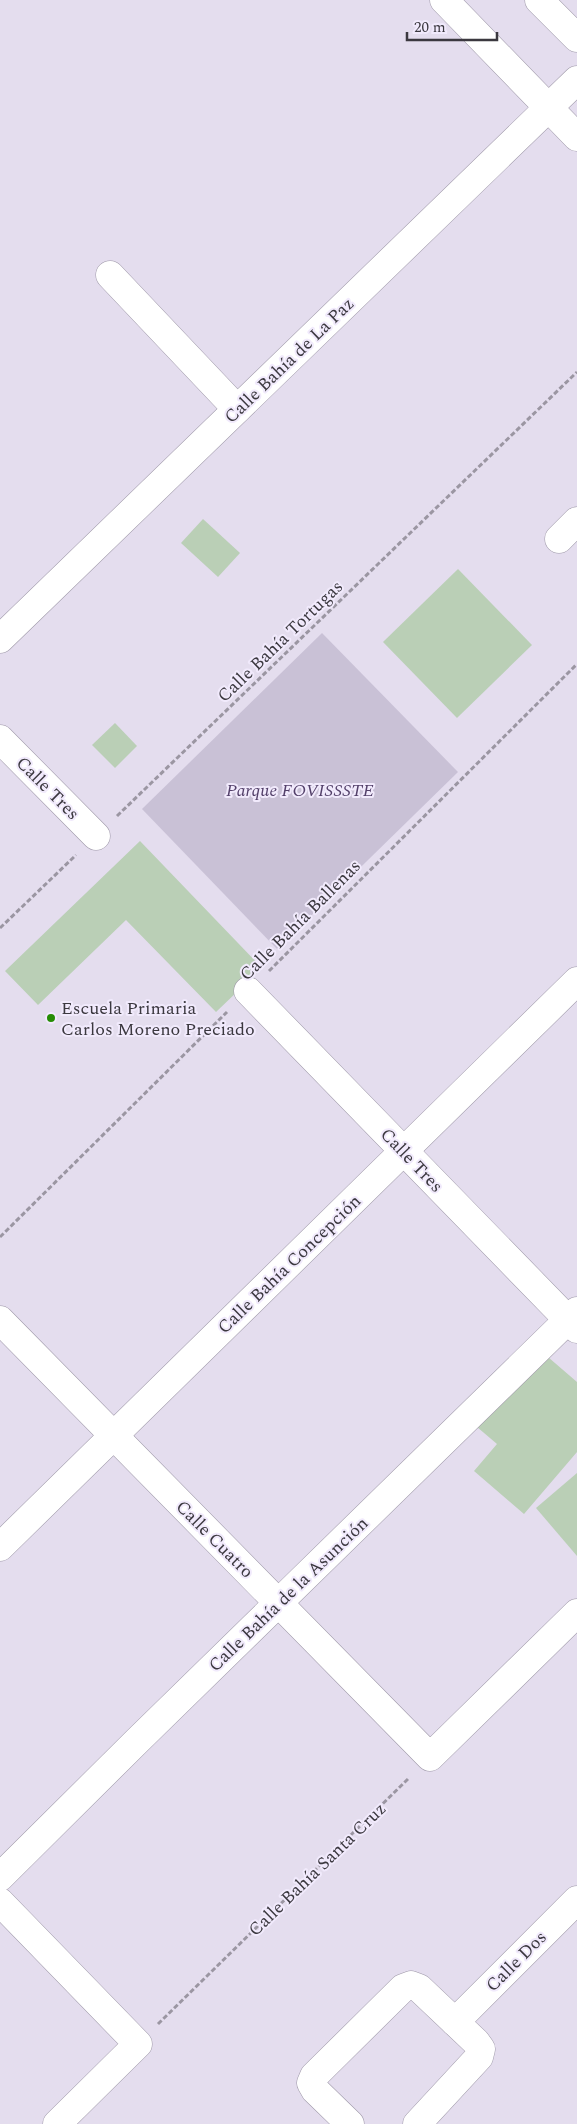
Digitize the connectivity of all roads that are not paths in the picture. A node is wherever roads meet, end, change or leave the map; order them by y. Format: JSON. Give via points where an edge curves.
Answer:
{"nodes":[{"id":1,"x":444,"y":0,"type":"edge"},
{"id":2,"x":539,"y":0,"type":"edge"},
{"id":3,"x":577,"y":38,"type":"edge"},
{"id":4,"x":577,"y":80,"type":"edge"},
{"id":5,"x":548,"y":108,"type":"junction"},
{"id":6,"x":577,"y":137,"type":"edge"},
{"id":7,"x":110,"y":275,"type":"dead end"},
{"id":8,"x":237,"y":409,"type":"junction"},
{"id":9,"x":0,"y":639,"type":"edge"},
{"id":10,"x":0,"y":739,"type":"edge"},
{"id":11,"x":96,"y":836,"type":"road end"},
{"id":12,"x":577,"y":981,"type":"edge"},
{"id":13,"x":248,"y":991,"type":"road end"},
{"id":14,"x":404,"y":1151,"type":"junction"},
{"id":15,"x":0,"y":1320,"type":"edge"},
{"id":16,"x":574,"y":1320,"type":"edge"},
{"id":17,"x":114,"y":1436,"type":"junction"},
{"id":18,"x":0,"y":1547,"type":"edge"},
{"id":19,"x":278,"y":1603,"type":"junction"},
{"id":20,"x":577,"y":1613,"type":"edge"},
{"id":21,"x":0,"y":1877,"type":"edge"},
{"id":22,"x":577,"y":1900,"type":"edge"},
{"id":23,"x":0,"y":1902,"type":"edge"},
{"id":24,"x":455,"y":2022,"type":"junction"},
{"id":25,"x":57,"y":2124,"type":"edge"},
{"id":26,"x":350,"y":2124,"type":"edge"},
{"id":27,"x":417,"y":2124,"type":"edge"}],
"edges":[{"from":1,"to":5,"type":"street"},
{"from":2,"to":3,"type":"street"},
{"from":4,"to":5,"type":"street","name":"Calle Bahía de La Paz"},
{"from":5,"to":6,"type":"street"},
{"from":5,"to":8,"type":"street","name":"Calle Bahía de La Paz"},
{"from":7,"to":8,"type":"street"},
{"from":8,"to":9,"type":"street","name":"Calle Bahía de La Paz"},
{"from":10,"to":11,"type":"street","name":"Calle Tres"},
{"from":12,"to":14,"type":"street","name":"Calle Bahía Concepción"},
{"from":13,"to":14,"type":"street","name":"Calle Tres"},
{"from":14,"to":16,"type":"street","name":"Calle Tres"},
{"from":14,"to":17,"type":"street","name":"Calle Bahía Concepción"},
{"from":15,"to":17,"type":"street","name":"Calle Cuatro"},
{"from":16,"to":19,"type":"street","name":"Calle Bahía de la Asunción"},
{"from":17,"to":18,"type":"street","name":"Calle Bahía Concepción"},
{"from":17,"to":19,"type":"street","name":"Calle Cuatro"},
{"from":19,"to":20,"type":"street","name":"Calle Cuatro","via":[[430,1757]]},
{"from":19,"to":21,"type":"street","name":"Calle Bahía de la Asunción"},
{"from":22,"to":24,"type":"street","name":"Calle Dos"},
{"from":23,"to":25,"type":"street","via":[[138,2044]]},
{"from":24,"to":26,"type":"street","via":[[419,1988],[411,1985],[403,1988],[361,2028],[311,2083]]},
{"from":24,"to":27,"type":"street","via":[[481,2049],[478,2057]]}]}
